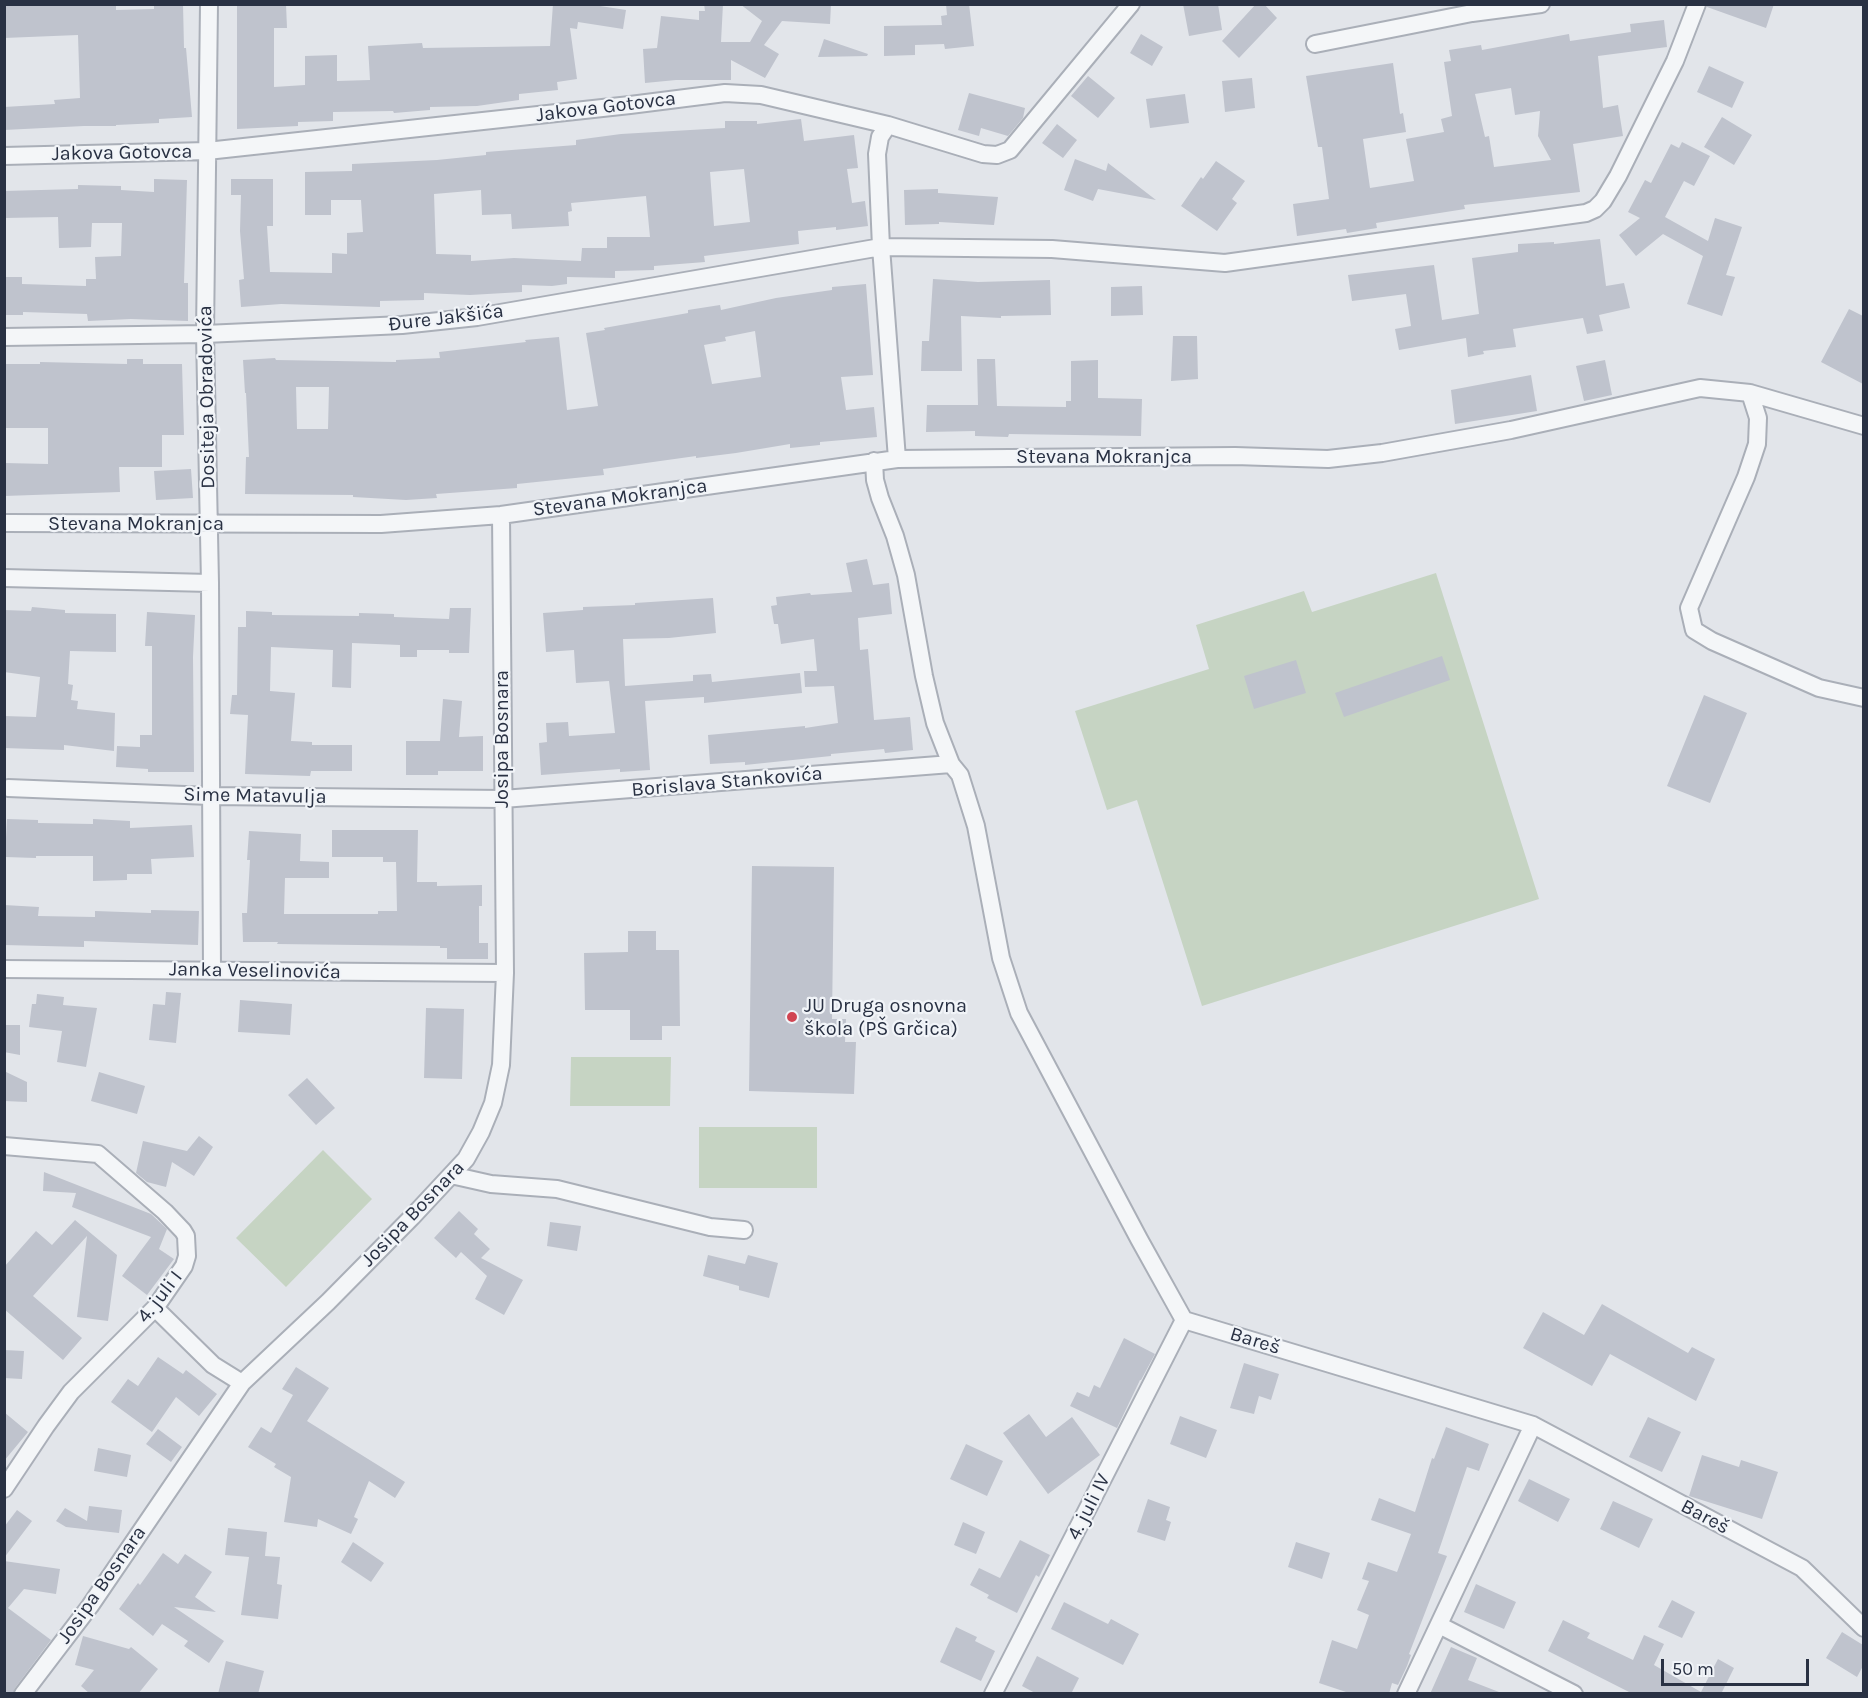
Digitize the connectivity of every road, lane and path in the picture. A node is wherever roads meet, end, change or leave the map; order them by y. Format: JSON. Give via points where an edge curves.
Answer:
{"nodes":[{"id":1,"x":209,"y":4,"type":"edge"},
{"id":2,"x":1131,"y":4,"type":"edge"},
{"id":3,"x":1541,"y":4,"type":"edge"},
{"id":4,"x":1697,"y":4,"type":"edge"},
{"id":5,"x":1470,"y":9,"type":"edge"},
{"id":6,"x":1315,"y":45,"type":"dead end"},
{"id":7,"x":888,"y":125,"type":"junction"},
{"id":8,"x":207,"y":151,"type":"junction"},
{"id":9,"x":4,"y":156,"type":"edge"},
{"id":10,"x":881,"y":248,"type":"junction"},
{"id":11,"x":205,"y":334,"type":"junction"},
{"id":12,"x":4,"y":338,"type":"edge"},
{"id":13,"x":1750,"y":393,"type":"junction"},
{"id":14,"x":1863,"y":426,"type":"edge"},
{"id":15,"x":897,"y":459,"type":"junction"},
{"id":16,"x":874,"y":461,"type":"junction"},
{"id":17,"x":501,"y":515,"type":"junction"},
{"id":18,"x":4,"y":523,"type":"edge"},
{"id":19,"x":208,"y":525,"type":"junction"},
{"id":20,"x":4,"y":578,"type":"edge"},
{"id":21,"x":210,"y":583,"type":"junction"},
{"id":22,"x":1863,"y":698,"type":"edge"},
{"id":23,"x":951,"y":764,"type":"junction"},
{"id":24,"x":8,"y":788,"type":"dead end"},
{"id":25,"x":210,"y":796,"type":"junction"},
{"id":26,"x":503,"y":800,"type":"junction"},
{"id":27,"x":4,"y":969,"type":"edge"},
{"id":28,"x":212,"y":970,"type":"junction"},
{"id":29,"x":505,"y":974,"type":"junction"},
{"id":30,"x":4,"y":1146,"type":"edge"},
{"id":31,"x":451,"y":1175,"type":"junction"},
{"id":32,"x":744,"y":1230,"type":"dead end"},
{"id":33,"x":155,"y":1308,"type":"junction"},
{"id":34,"x":1184,"y":1320,"type":"junction"},
{"id":35,"x":242,"y":1383,"type":"junction"},
{"id":36,"x":1533,"y":1425,"type":"junction"},
{"id":37,"x":4,"y":1489,"type":"edge"},
{"id":38,"x":1439,"y":1625,"type":"junction"},
{"id":39,"x":1863,"y":1628,"type":"edge"},
{"id":40,"x":23,"y":1694,"type":"edge"},
{"id":41,"x":993,"y":1694,"type":"edge"},
{"id":42,"x":1406,"y":1694,"type":"edge"},
{"id":43,"x":1574,"y":1694,"type":"edge"}],
"edges":[{"from":1,"to":8,"type":"street","name":"Dositeja Obradovića"},
{"from":2,"to":7,"type":"street","name":"Jakova Gotovca","via":[[1004,154],[990,155]]},
{"from":3,"to":5,"type":"street"},
{"from":4,"to":10,"type":"street","name":"Đure Jakšića","via":[[1675,61],[1618,176],[1603,201],[1586,213],[1225,263],[1052,249]]},
{"from":5,"to":6,"type":"street"},
{"from":7,"to":8,"type":"street","name":"Jakova Gotovca","via":[[761,95],[725,93]]},
{"from":7,"to":10,"type":"street","via":[[880,137],[877,154]]},
{"from":8,"to":9,"type":"street","name":"Jakova Gotovca"},
{"from":8,"to":11,"type":"street","name":"Dositeja Obradovića"},
{"from":10,"to":11,"type":"street","name":"Đure Jakšića","via":[[477,317],[402,325]]},
{"from":10,"to":15,"type":"street"},
{"from":11,"to":12,"type":"street","name":"Đure Jakšića"},
{"from":11,"to":19,"type":"street","name":"Dositeja Obradovića"},
{"from":13,"to":14,"type":"street","name":"Stevana Mokranjca"},
{"from":13,"to":15,"type":"street","name":"Stevana Mokranjca","via":[[1700,388],[1511,430],[1328,459]]},
{"from":13,"to":22,"type":"street","via":[[1758,418],[1757,444],[1689,608],[1694,630],[1819,688]]},
{"from":15,"to":16,"type":"street","name":"Stevana Mokranjca"},
{"from":16,"to":17,"type":"street","name":"Stevana Mokranjca"},
{"from":16,"to":23,"type":"street","via":[[880,498],[906,574],[935,723]]},
{"from":17,"to":19,"type":"street","name":"Stevana Mokranjca","via":[[381,524]]},
{"from":17,"to":26,"type":"street","name":"Josipa Bosnara"},
{"from":18,"to":19,"type":"street","name":"Stevana Mokranjca"},
{"from":19,"to":21,"type":"street","name":"Dositeja Obradovića"},
{"from":20,"to":21,"type":"street"},
{"from":21,"to":25,"type":"street","name":"Dositeja Obradovića"},
{"from":23,"to":26,"type":"street","name":"Borislava Stankovića"},
{"from":23,"to":34,"type":"street","via":[[960,775],[976,826],[1001,958],[1019,1013]]},
{"from":24,"to":25,"type":"street","name":"Sime Matavulja"},
{"from":25,"to":26,"type":"street","name":"Sime Matavulja"},
{"from":25,"to":28,"type":"street","name":"Dositeja Obradovića"},
{"from":26,"to":29,"type":"street","name":"Josipa Bosnara"},
{"from":27,"to":28,"type":"street","name":"Janka Veselinovića"},
{"from":28,"to":29,"type":"street","name":"Janka Veselinovića"},
{"from":29,"to":31,"type":"street","name":"Josipa Bosnara","via":[[501,1065],[493,1103],[466,1159]]},
{"from":30,"to":33,"type":"street","name":"4. juli I","via":[[98,1154],[183,1231],[187,1250],[184,1266]]},
{"from":31,"to":32,"type":"street","via":[[491,1184],[557,1190],[710,1227]]},
{"from":31,"to":35,"type":"street","name":"Josipa Bosnara","via":[[328,1302]]},
{"from":33,"to":35,"type":"street","via":[[213,1365]]},
{"from":33,"to":37,"type":"street","name":"4. juli I","via":[[71,1392]]},
{"from":34,"to":36,"type":"street","name":"Bareš"},
{"from":34,"to":41,"type":"street","name":"4. juli IV"},
{"from":35,"to":40,"type":"street","name":"Josipa Bosnara","via":[[90,1606]]},
{"from":36,"to":38,"type":"street"},
{"from":36,"to":39,"type":"street","name":"Bareš","via":[[1802,1568]]},
{"from":38,"to":42,"type":"street"},
{"from":38,"to":43,"type":"street"}]}
